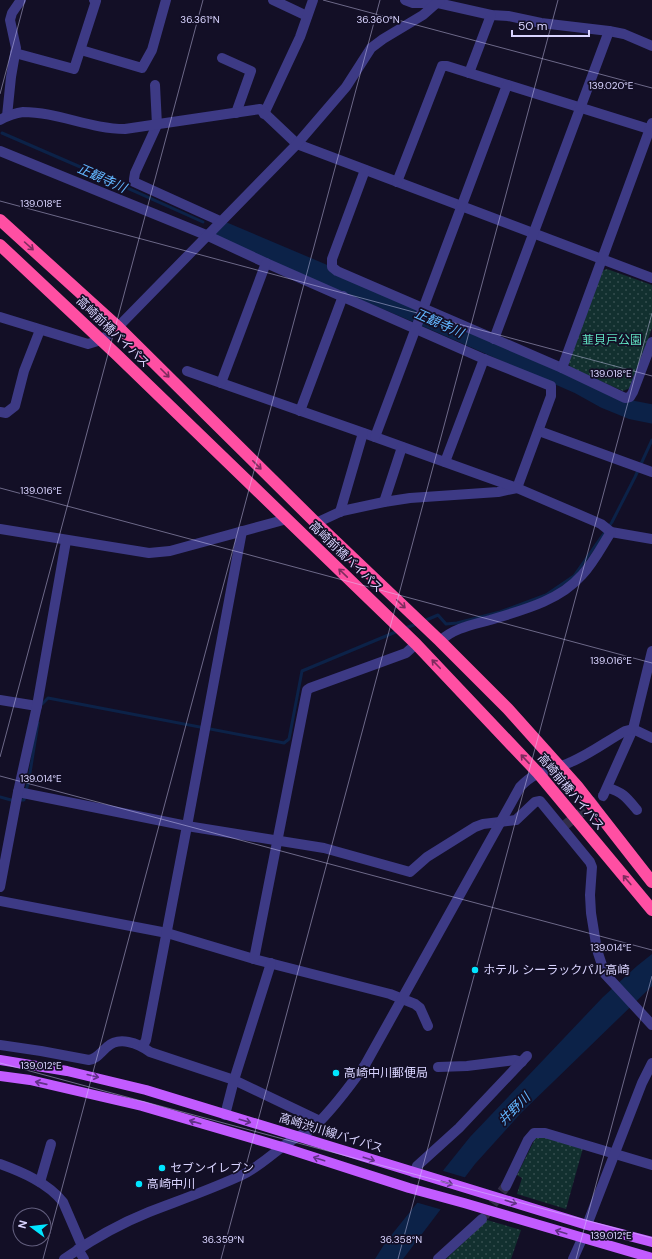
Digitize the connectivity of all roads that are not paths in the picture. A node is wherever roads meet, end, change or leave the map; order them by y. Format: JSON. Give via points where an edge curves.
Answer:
{"nodes":[{"id":1,"x":21,"y":0,"type":"edge"},
{"id":2,"x":94,"y":0,"type":"edge"},
{"id":3,"x":166,"y":0,"type":"edge"},
{"id":4,"x":273,"y":0,"type":"edge"},
{"id":5,"x":313,"y":0,"type":"edge"},
{"id":6,"x":405,"y":0,"type":"edge"},
{"id":7,"x":439,"y":1,"type":"edge"},
{"id":8,"x":491,"y":15,"type":"junction"},
{"id":9,"x":306,"y":16,"type":"junction"},
{"id":10,"x":609,"y":31,"type":"junction"},
{"id":11,"x":652,"y":46,"type":"edge"},
{"id":12,"x":80,"y":50,"type":"junction"},
{"id":13,"x":15,"y":53,"type":"junction"},
{"id":14,"x":222,"y":58,"type":"dead end"},
{"id":15,"x":469,"y":73,"type":"junction"},
{"id":16,"x":155,"y":85,"type":"dead end"},
{"id":17,"x":507,"y":85,"type":"junction"},
{"id":18,"x":581,"y":108,"type":"junction"},
{"id":19,"x":236,"y":113,"type":"junction"},
{"id":20,"x":264,"y":114,"type":"junction"},
{"id":21,"x":3,"y":118,"type":"edge"},
{"id":22,"x":157,"y":125,"type":"junction"},
{"id":23,"x":651,"y":128,"type":"edge"},
{"id":24,"x":296,"y":144,"type":"junction"},
{"id":25,"x":0,"y":151,"type":"edge"},
{"id":26,"x":365,"y":170,"type":"junction"},
{"id":27,"x":397,"y":182,"type":"junction"},
{"id":28,"x":461,"y":206,"type":"junction"},
{"id":29,"x":0,"y":220,"type":"edge"},
{"id":30,"x":220,"y":221,"type":"junction"},
{"id":31,"x":534,"y":234,"type":"junction"},
{"id":32,"x":206,"y":235,"type":"junction"},
{"id":33,"x":0,"y":245,"type":"edge"},
{"id":34,"x":602,"y":259,"type":"junction"},
{"id":35,"x":266,"y":263,"type":"junction"},
{"id":36,"x":652,"y":278,"type":"edge"},
{"id":37,"x":343,"y":296,"type":"junction"},
{"id":38,"x":423,"y":310,"type":"junction"},
{"id":39,"x":0,"y":318,"type":"edge"},
{"id":40,"x":118,"y":327,"type":"junction"},
{"id":41,"x":417,"y":327,"type":"junction"},
{"id":42,"x":40,"y":330,"type":"junction"},
{"id":43,"x":494,"y":339,"type":"junction"},
{"id":44,"x":102,"y":340,"type":"junction"},
{"id":45,"x":652,"y":342,"type":"edge"},
{"id":46,"x":484,"y":359,"type":"junction"},
{"id":47,"x":562,"y":368,"type":"junction"},
{"id":48,"x":187,"y":371,"type":"dead end"},
{"id":49,"x":221,"y":383,"type":"junction"},
{"id":50,"x":300,"y":411,"type":"junction"},
{"id":51,"x":0,"y":412,"type":"edge"},
{"id":52,"x":539,"y":431,"type":"junction"},
{"id":53,"x":363,"y":432,"type":"junction"},
{"id":54,"x":375,"y":437,"type":"junction"},
{"id":55,"x":402,"y":447,"type":"junction"},
{"id":56,"x":444,"y":462,"type":"junction"},
{"id":57,"x":644,"y":469,"type":"edge"},
{"id":58,"x":517,"y":488,"type":"junction"},
{"id":59,"x":384,"y":502,"type":"junction"},
{"id":60,"x":340,"y":512,"type":"junction"},
{"id":61,"x":287,"y":519,"type":"junction"},
{"id":62,"x":316,"y":523,"type":"junction"},
{"id":63,"x":0,"y":529,"type":"edge"},
{"id":64,"x":242,"y":531,"type":"junction"},
{"id":65,"x":611,"y":531,"type":"junction"},
{"id":66,"x":652,"y":539,"type":"edge"},
{"id":67,"x":66,"y":541,"type":"junction"},
{"id":68,"x":440,"y":641,"type":"junction"},
{"id":69,"x":416,"y":644,"type":"junction"},
{"id":70,"x":652,"y":651,"type":"edge"},
{"id":71,"x":0,"y":700,"type":"edge"},
{"id":72,"x":37,"y":706,"type":"junction"},
{"id":73,"x":633,"y":729,"type":"junction"},
{"id":74,"x":652,"y":738,"type":"edge"},
{"id":75,"x":560,"y":766,"type":"junction"},
{"id":76,"x":538,"y":773,"type":"junction"},
{"id":77,"x":18,"y":792,"type":"junction"},
{"id":78,"x":636,"y":810,"type":"dead end"},
{"id":79,"x":499,"y":822,"type":"junction"},
{"id":80,"x":188,"y":826,"type":"junction"},
{"id":81,"x":278,"y":841,"type":"junction"},
{"id":82,"x":652,"y":882,"type":"edge"},
{"id":83,"x":0,"y":887,"type":"edge"},
{"id":84,"x":0,"y":901,"type":"edge"},
{"id":85,"x":652,"y":910,"type":"edge"},
{"id":86,"x":167,"y":933,"type":"junction"},
{"id":87,"x":254,"y":959,"type":"junction"},
{"id":88,"x":271,"y":963,"type":"junction"},
{"id":89,"x":401,"y":998,"type":"junction"},
{"id":90,"x":652,"y":1025,"type":"edge"},
{"id":91,"x":428,"y":1026,"type":"dead end"},
{"id":92,"x":0,"y":1045,"type":"edge"},
{"id":93,"x":143,"y":1046,"type":"junction"},
{"id":94,"x":0,"y":1060,"type":"edge"},
{"id":95,"x":652,"y":1063,"type":"edge"},
{"id":96,"x":438,"y":1067,"type":"dead end"},
{"id":97,"x":0,"y":1076,"type":"edge"},
{"id":98,"x":234,"y":1080,"type":"junction"},
{"id":99,"x":225,"y":1115,"type":"junction"},
{"id":100,"x":320,"y":1121,"type":"junction"},
{"id":101,"x":298,"y":1136,"type":"junction"},
{"id":102,"x":50,"y":1144,"type":"dead end"},
{"id":103,"x":282,"y":1147,"type":"junction"},
{"id":104,"x":614,"y":1154,"type":"junction"},
{"id":105,"x":0,"y":1164,"type":"edge"},
{"id":106,"x":652,"y":1165,"type":"edge"},
{"id":107,"x":416,"y":1174,"type":"junction"},
{"id":108,"x":40,"y":1182,"type":"junction"},
{"id":109,"x":506,"y":1186,"type":"tunnel mouth"},
{"id":110,"x":482,"y":1219,"type":"tunnel mouth"},
{"id":111,"x":587,"y":1225,"type":"junction"},
{"id":112,"x":582,"y":1239,"type":"junction"},
{"id":113,"x":652,"y":1242,"type":"edge"},
{"id":114,"x":80,"y":1248,"type":"junction"},
{"id":115,"x":652,"y":1258,"type":"edge"},
{"id":116,"x":64,"y":1259,"type":"edge"},
{"id":117,"x":84,"y":1259,"type":"edge"},
{"id":118,"x":438,"y":1259,"type":"edge"},
{"id":119,"x":573,"y":1259,"type":"edge"}],
"edges":[{"from":1,"to":13,"type":"street","via":[[10,20]]},
{"from":2,"to":12,"type":"street"},
{"from":3,"to":12,"type":"street","via":[[152,50],[142,68]]},
{"from":4,"to":9,"type":"street"},
{"from":5,"to":9,"type":"street"},
{"from":6,"to":7,"type":"street"},
{"from":7,"to":8,"type":"street"},
{"from":7,"to":24,"type":"street","via":[[423,15],[372,48],[346,87]]},
{"from":8,"to":10,"type":"street"},
{"from":8,"to":15,"type":"street"},
{"from":9,"to":20,"type":"street","via":[[300,37]]},
{"from":10,"to":11,"type":"street","via":[[624,34]]},
{"from":10,"to":18,"type":"street"},
{"from":12,"to":13,"type":"street","via":[[74,69]]},
{"from":13,"to":21,"type":"street"},
{"from":14,"to":19,"type":"street","via":[[251,71]]},
{"from":15,"to":17,"type":"street"},
{"from":15,"to":27,"type":"street","via":[[442,66]]},
{"from":16,"to":22,"type":"street"},
{"from":17,"to":18,"type":"street"},
{"from":17,"to":28,"type":"street"},
{"from":18,"to":23,"type":"street"},
{"from":18,"to":31,"type":"street"},
{"from":19,"to":20,"type":"street","via":[[260,110]]},
{"from":19,"to":22,"type":"street"},
{"from":20,"to":24,"type":"street"},
{"from":21,"to":22,"type":"street","via":[[22,112],[44,114],[111,129]]},
{"from":22,"to":30,"type":"street","via":[[135,173],[134,182]]},
{"from":23,"to":34,"type":"street"},
{"from":24,"to":26,"type":"street"},
{"from":24,"to":30,"type":"street"},
{"from":25,"to":32,"type":"street"},
{"from":26,"to":27,"type":"street"},
{"from":26,"to":38,"type":"street","via":[[332,259],[332,267]]},
{"from":27,"to":28,"type":"street"},
{"from":28,"to":31,"type":"street"},
{"from":28,"to":38,"type":"street"},
{"from":29,"to":40,"type":"highway","name":"高崎前橋バイパス","one_way":true},
{"from":30,"to":32,"type":"street"},
{"from":31,"to":34,"type":"street"},
{"from":31,"to":43,"type":"street"},
{"from":32,"to":35,"type":"street"},
{"from":32,"to":40,"type":"street"},
{"from":33,"to":44,"type":"highway","name":"高崎前橋バイパス"},
{"from":34,"to":36,"type":"street"},
{"from":34,"to":47,"type":"street"},
{"from":35,"to":37,"type":"street"},
{"from":35,"to":49,"type":"street"},
{"from":37,"to":41,"type":"street"},
{"from":37,"to":50,"type":"street"},
{"from":38,"to":41,"type":"street"},
{"from":38,"to":43,"type":"street"},
{"from":39,"to":42,"type":"street"},
{"from":40,"to":44,"type":"street"},
{"from":40,"to":62,"type":"highway","name":"高崎前橋バイパス","one_way":true},
{"from":41,"to":46,"type":"street"},
{"from":41,"to":54,"type":"street"},
{"from":42,"to":44,"type":"street","via":[[88,344]]},
{"from":42,"to":51,"type":"street","via":[[24,371],[15,406],[6,413]]},
{"from":43,"to":47,"type":"street"},
{"from":44,"to":61,"type":"highway","name":"高崎前橋バイパス"},
{"from":45,"to":47,"type":"street","via":[[630,397],[625,398]]},
{"from":46,"to":52,"type":"street","via":[[551,386],[551,396]]},
{"from":46,"to":56,"type":"street"},
{"from":48,"to":49,"type":"street"},
{"from":49,"to":50,"type":"street"},
{"from":50,"to":53,"type":"street"},
{"from":52,"to":57,"type":"street"},
{"from":52,"to":58,"type":"street"},
{"from":53,"to":54,"type":"street"},
{"from":53,"to":60,"type":"street"},
{"from":54,"to":55,"type":"street"},
{"from":55,"to":56,"type":"street"},
{"from":55,"to":59,"type":"street"},
{"from":56,"to":58,"type":"street"},
{"from":58,"to":59,"type":"street"},
{"from":58,"to":65,"type":"street","via":[[602,524]]},
{"from":59,"to":60,"type":"street"},
{"from":60,"to":62,"type":"street"},
{"from":61,"to":64,"type":"street"},
{"from":69,"to":61,"type":"highway","name":"高崎前橋バイパス","one_way":true},
{"from":62,"to":68,"type":"highway","name":"高崎前橋バイパス","one_way":true},
{"from":63,"to":67,"type":"street"},
{"from":64,"to":67,"type":"street","via":[[149,553]]},
{"from":64,"to":80,"type":"street"},
{"from":65,"to":66,"type":"street"},
{"from":65,"to":68,"type":"street","via":[[583,574],[563,591],[524,610],[453,631]]},
{"from":67,"to":72,"type":"street"},
{"from":68,"to":75,"type":"highway","name":"高崎前橋バイパス"},
{"from":76,"to":69,"type":"highway","name":"高崎前橋バイパス","one_way":true},
{"from":69,"to":81,"type":"street","via":[[406,653],[307,690]]},
{"from":70,"to":73,"type":"street"},
{"from":71,"to":72,"type":"street"},
{"from":72,"to":77,"type":"street"},
{"from":73,"to":74,"type":"street"},
{"from":73,"to":75,"type":"street","via":[[624,731]]},
{"from":73,"to":78,"type":"street","via":[[605,792],[617,791],[624,795]]},
{"from":75,"to":76,"type":"street"},
{"from":75,"to":82,"type":"highway","name":"高崎前橋バイパス"},
{"from":76,"to":79,"type":"street","via":[[520,787]]},
{"from":85,"to":76,"type":"highway","name":"高崎前橋バイパス","one_way":true},
{"from":77,"to":80,"type":"street"},
{"from":77,"to":83,"type":"street"},
{"from":79,"to":81,"type":"street","via":[[475,827],[427,857],[410,872],[331,850]]},
{"from":79,"to":89,"type":"street"},
{"from":79,"to":90,"type":"street","via":[[516,820],[535,802],[540,801],[563,826],[592,867],[592,920],[602,966],[607,977]]},
{"from":80,"to":81,"type":"street"},
{"from":80,"to":86,"type":"street"},
{"from":81,"to":87,"type":"street"},
{"from":84,"to":86,"type":"street"},
{"from":86,"to":87,"type":"street"},
{"from":86,"to":93,"type":"street"},
{"from":87,"to":88,"type":"street"},
{"from":88,"to":89,"type":"street"},
{"from":88,"to":98,"type":"street"},
{"from":89,"to":91,"type":"street","via":[[420,1008]]},
{"from":89,"to":100,"type":"street","via":[[365,1065]]},
{"from":92,"to":93,"type":"street","via":[[89,1060],[94,1059],[113,1042]]},
{"from":93,"to":98,"type":"street","via":[[150,1052]]},
{"from":94,"to":99,"type":"main road","name":"高崎渋川線バイパス","one_way":true,"via":[[94,1076]]},
{"from":95,"to":104,"type":"street"},
{"from":96,"to":107,"type":"street","via":[[524,1059],[459,1128],[417,1166]]},
{"from":103,"to":97,"type":"main road","one_way":true,"via":[[142,1106],[30,1080]]},
{"from":98,"to":99,"type":"street"},
{"from":98,"to":100,"type":"street"},
{"from":99,"to":101,"type":"main road","name":"高崎渋川線バイパス","one_way":true},
{"from":100,"to":101,"type":"street"},
{"from":101,"to":103,"type":"street"},
{"from":101,"to":107,"type":"main road","name":"高崎渋川線バイパス","one_way":true},
{"from":102,"to":108,"type":"street"},
{"from":112,"to":103,"type":"main road","one_way":true},
{"from":103,"to":114,"type":"street","via":[[243,1174],[110,1230]]},
{"from":104,"to":106,"type":"street"},
{"from":104,"to":109,"type":"street","via":[[545,1133],[534,1133],[528,1140]]},
{"from":104,"to":111,"type":"street"},
{"from":105,"to":108,"type":"street"},
{"from":107,"to":111,"type":"main road","name":"高崎渋川線バイパス","one_way":true},
{"from":108,"to":114,"type":"street","via":[[63,1202]]},
{"from":110,"to":118,"type":"street"},
{"from":111,"to":113,"type":"main road","name":"高崎渋川線バイパス"},
{"from":112,"to":115,"type":"main road"},
{"from":112,"to":119,"type":"street"},
{"from":114,"to":116,"type":"street"},
{"from":114,"to":117,"type":"street"}]}
